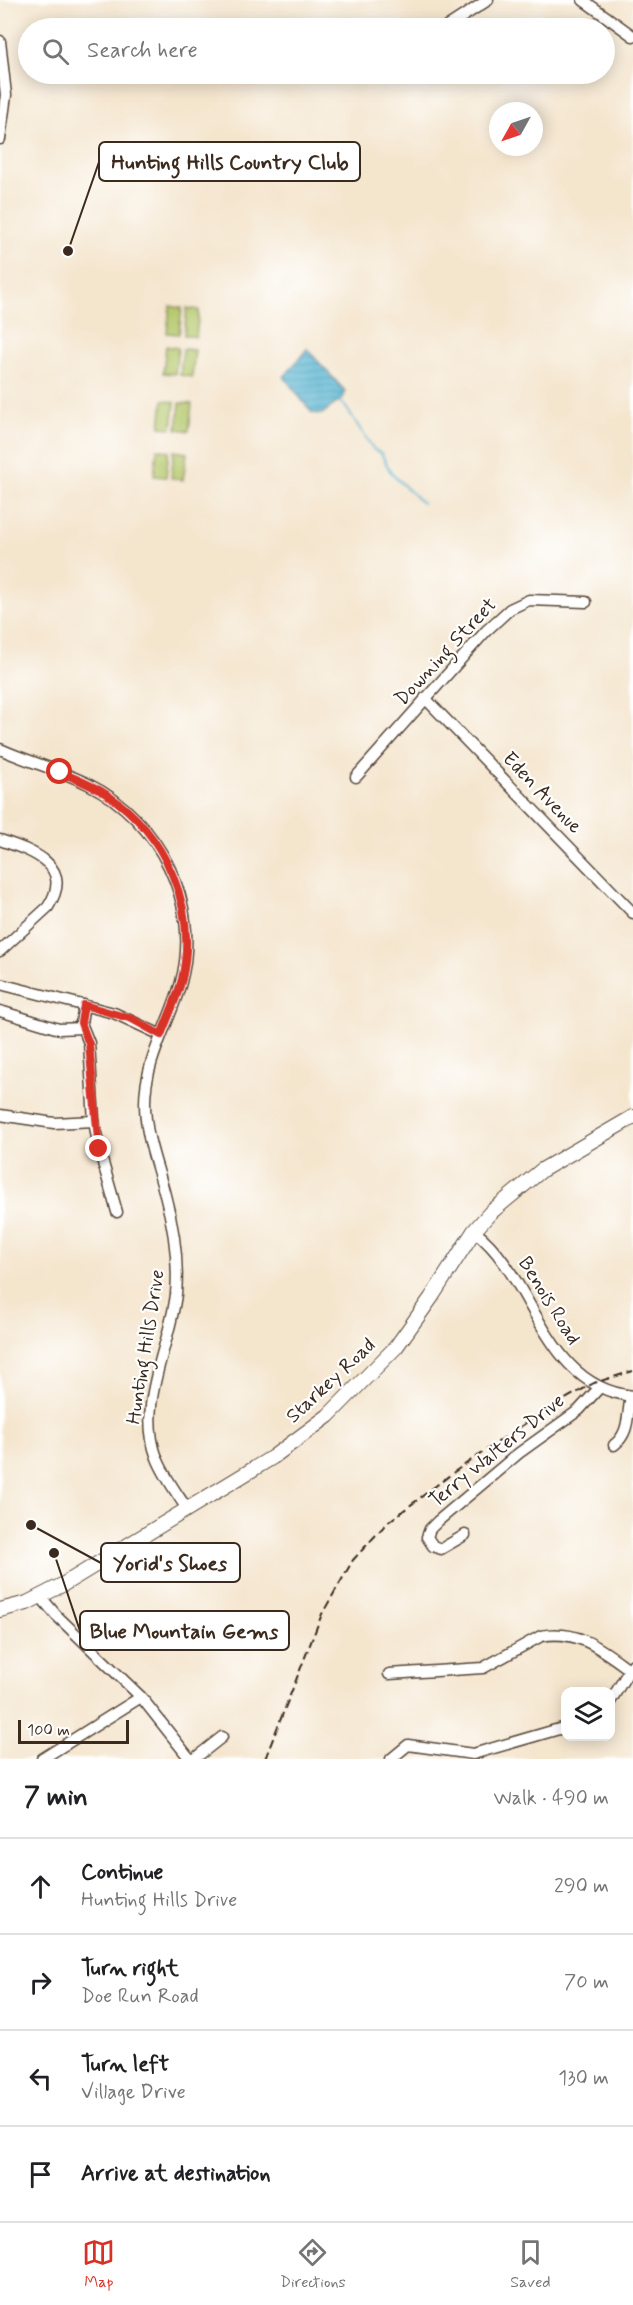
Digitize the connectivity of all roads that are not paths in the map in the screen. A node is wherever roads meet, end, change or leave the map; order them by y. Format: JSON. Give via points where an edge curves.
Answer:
{"nodes":[{"id":1,"x":488,"y":0,"type":"edge"},
{"id":2,"x":583,"y":0,"type":"edge"},
{"id":3,"x":460,"y":18,"type":"edge"},
{"id":4,"x":608,"y":18,"type":"edge"},
{"id":5,"x":615,"y":23,"type":"edge"},
{"id":6,"x":633,"y":36,"type":"edge"},
{"id":7,"x":0,"y":41,"type":"edge"},
{"id":8,"x":0,"y":140,"type":"edge"},
{"id":9,"x":586,"y":602,"type":"dead end"},
{"id":10,"x":426,"y":698,"type":"junction"},
{"id":11,"x":0,"y":749,"type":"edge"},
{"id":12,"x":356,"y":777,"type":"dead end"},
{"id":13,"x":0,"y":840,"type":"edge"},
{"id":14,"x":633,"y":913,"type":"edge"},
{"id":15,"x":0,"y":951,"type":"edge"},
{"id":16,"x":0,"y":984,"type":"edge"},
{"id":17,"x":84,"y":1005,"type":"junction"},
{"id":18,"x":0,"y":1011,"type":"edge"},
{"id":19,"x":82,"y":1028,"type":"junction"},
{"id":20,"x":161,"y":1035,"type":"junction"},
{"id":21,"x":0,"y":1115,"type":"edge"},
{"id":22,"x":633,"y":1117,"type":"edge"},
{"id":23,"x":94,"y":1121,"type":"junction"},
{"id":24,"x":117,"y":1212,"type":"dead end"},
{"id":25,"x":474,"y":1231,"type":"junction"},
{"id":26,"x":600,"y":1387,"type":"junction"},
{"id":27,"x":632,"y":1396,"type":"edge"},
{"id":28,"x":614,"y":1445,"type":"dead end"},
{"id":29,"x":187,"y":1509,"type":"junction"},
{"id":30,"x":465,"y":1535,"type":"dead end"},
{"id":31,"x":40,"y":1596,"type":"junction"},
{"id":32,"x":0,"y":1610,"type":"edge"},
{"id":33,"x":631,"y":1666,"type":"edge"},
{"id":34,"x":389,"y":1674,"type":"dead end"},
{"id":35,"x":615,"y":1693,"type":"edge"},
{"id":36,"x":141,"y":1697,"type":"junction"},
{"id":37,"x":561,"y":1728,"type":"edge"},
{"id":38,"x":222,"y":1737,"type":"dead end"},
{"id":39,"x":42,"y":1759,"type":"edge"},
{"id":40,"x":192,"y":1759,"type":"edge"},
{"id":41,"x":391,"y":1759,"type":"edge"}],
"edges":[{"from":1,"to":3,"type":"street"},
{"from":2,"to":4,"type":"street"},
{"from":5,"to":6,"type":"street"},
{"from":7,"to":8,"type":"street","via":[[6,95]]},
{"from":9,"to":10,"type":"street","name":"Downing Street","via":[[530,600],[514,605]]},
{"from":10,"to":12,"type":"street","name":"Downing Street"},
{"from":10,"to":14,"type":"street","name":"Eden Avenue"},
{"from":11,"to":20,"type":"street","name":"Hunting Hills Drive","via":[[88,783],[106,794],[140,823],[164,857],[179,893],[186,945],[182,978]]},
{"from":13,"to":15,"type":"street","via":[[42,858],[53,871],[57,884],[48,907]]},
{"from":16,"to":17,"type":"street"},
{"from":17,"to":19,"type":"street"},
{"from":17,"to":20,"type":"street","via":[[132,1019]]},
{"from":18,"to":19,"type":"street","via":[[59,1029]]},
{"from":19,"to":23,"type":"street","via":[[89,1044]]},
{"from":20,"to":29,"type":"street","name":"Hunting Hills Drive","via":[[147,1079],[146,1119],[172,1221],[177,1278],[150,1421],[157,1458]]},
{"from":21,"to":23,"type":"street","via":[[54,1123]]},
{"from":22,"to":25,"type":"main road","name":"Starkey Road","via":[[542,1170],[508,1195]]},
{"from":23,"to":24,"type":"street"},
{"from":25,"to":26,"type":"street","name":"Benois Road","via":[[497,1252],[561,1356]]},
{"from":25,"to":29,"type":"main road","name":"Starkey Road","via":[[414,1323],[351,1395],[273,1457]]},
{"from":26,"to":27,"type":"street","name":"Benois Road"},
{"from":26,"to":30,"type":"street","name":"Terry Walters Drive","via":[[579,1410],[438,1521],[427,1537],[441,1549]]},
{"from":27,"to":28,"type":"street","via":[[626,1429]]},
{"from":29,"to":31,"type":"main road","name":"Starkey Road"},
{"from":31,"to":32,"type":"main road","name":"Starkey Road"},
{"from":31,"to":36,"type":"street"},
{"from":33,"to":34,"type":"street","via":[[583,1639],[552,1634],[541,1636],[483,1668]]},
{"from":33,"to":35,"type":"street"},
{"from":36,"to":39,"type":"street"},
{"from":36,"to":40,"type":"street"},
{"from":37,"to":41,"type":"street","via":[[473,1754],[408,1745]]},
{"from":38,"to":40,"type":"street"}]}
